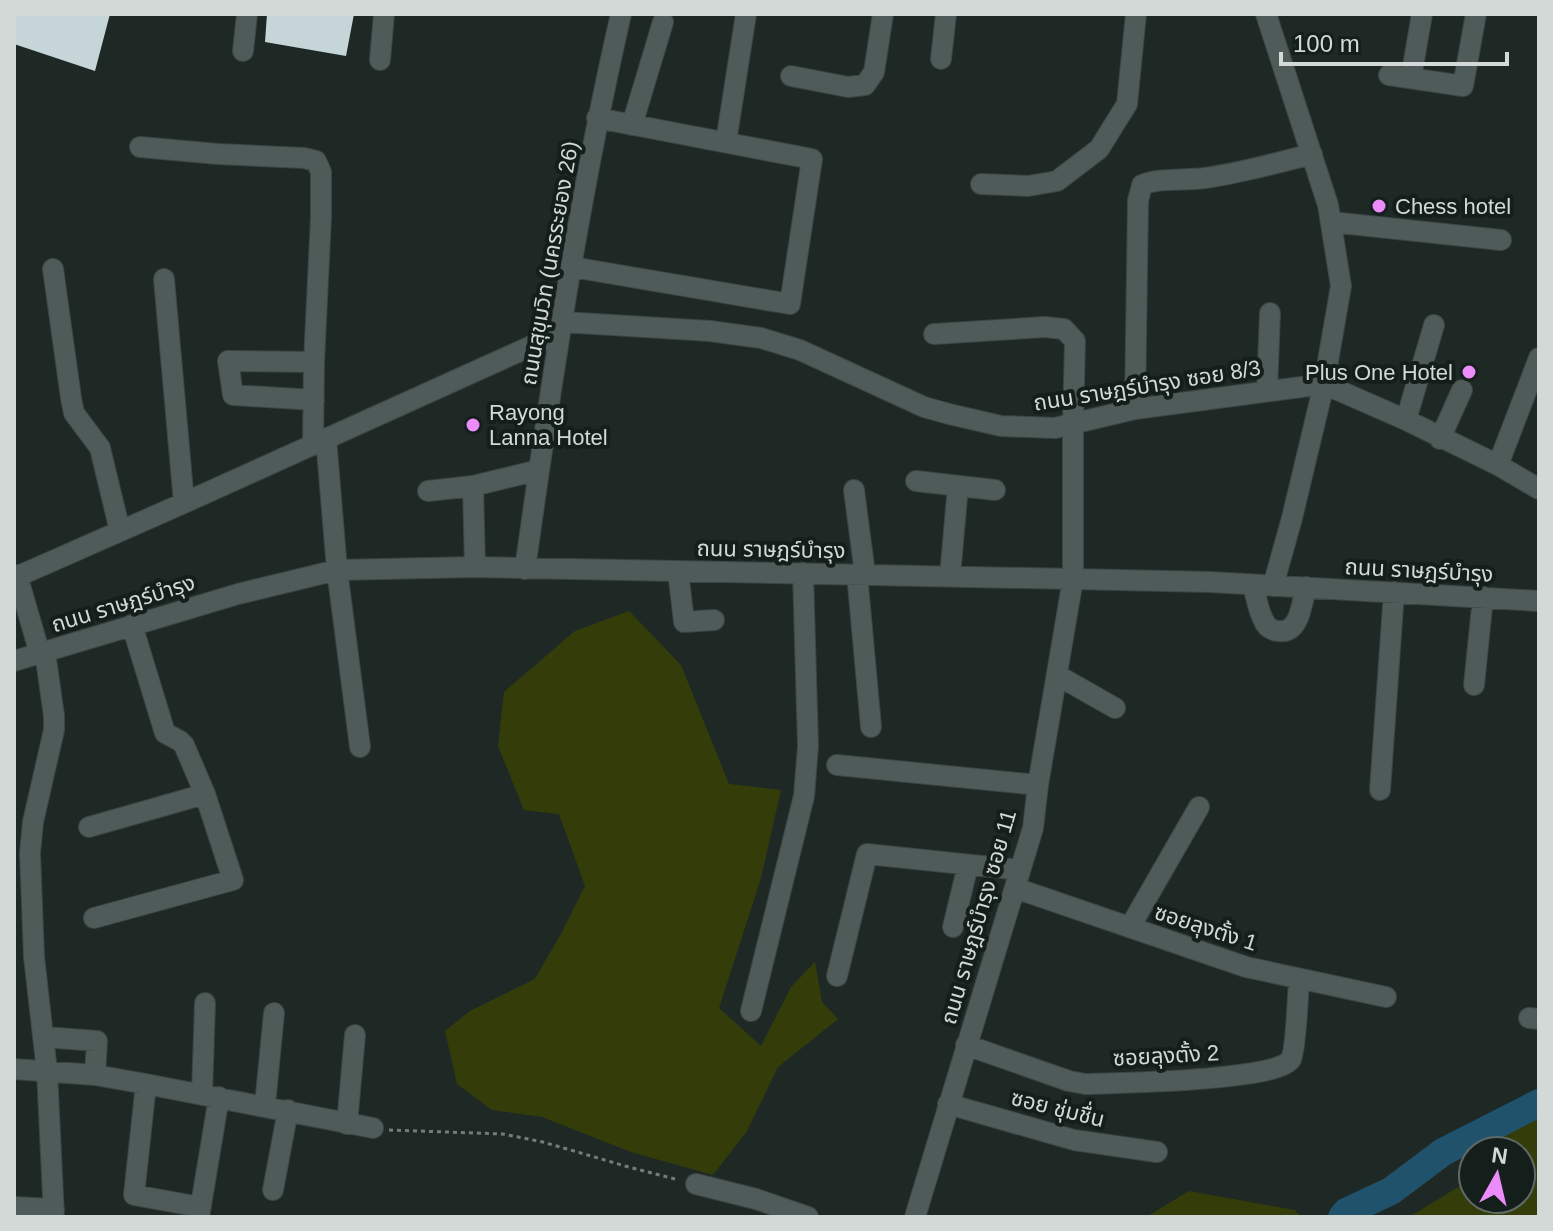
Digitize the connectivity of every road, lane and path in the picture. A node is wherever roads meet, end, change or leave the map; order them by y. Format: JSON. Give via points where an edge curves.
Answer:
{"nodes":[{"id":1,"x":247,"y":14,"type":"edge"},
{"id":2,"x":384,"y":14,"type":"edge"},
{"id":3,"x":621,"y":14,"type":"edge"},
{"id":4,"x":746,"y":14,"type":"edge"},
{"id":5,"x":883,"y":14,"type":"edge"},
{"id":6,"x":946,"y":14,"type":"edge"},
{"id":7,"x":1136,"y":14,"type":"edge"},
{"id":8,"x":1266,"y":14,"type":"edge"},
{"id":9,"x":1422,"y":14,"type":"edge"},
{"id":10,"x":1476,"y":14,"type":"edge"},
{"id":11,"x":663,"y":22,"type":"dead end"},
{"id":12,"x":243,"y":51,"type":"dead end"},
{"id":13,"x":941,"y":59,"type":"dead end"},
{"id":14,"x":380,"y":60,"type":"dead end"},
{"id":15,"x":1389,"y":75,"type":"dead end"},
{"id":16,"x":791,"y":76,"type":"dead end"},
{"id":17,"x":1411,"y":78,"type":"junction"},
{"id":18,"x":597,"y":118,"type":"junction"},
{"id":19,"x":632,"y":125,"type":"junction"},
{"id":20,"x":726,"y":142,"type":"junction"},
{"id":21,"x":140,"y":147,"type":"dead end"},
{"id":22,"x":1312,"y":154,"type":"junction"},
{"id":23,"x":981,"y":184,"type":"dead end"},
{"id":24,"x":1331,"y":222,"type":"junction"},
{"id":25,"x":1501,"y":240,"type":"dead end"},
{"id":26,"x":572,"y":267,"type":"junction"},
{"id":27,"x":53,"y":269,"type":"dead end"},
{"id":28,"x":164,"y":279,"type":"dead end"},
{"id":29,"x":1270,"y":313,"type":"dead end"},
{"id":30,"x":1434,"y":325,"type":"dead end"},
{"id":31,"x":562,"y":327,"type":"junction"},
{"id":32,"x":934,"y":334,"type":"dead end"},
{"id":33,"x":1539,"y":358,"type":"edge"},
{"id":34,"x":314,"y":362,"type":"junction"},
{"id":35,"x":1324,"y":384,"type":"junction"},
{"id":36,"x":1462,"y":390,"type":"dead end"},
{"id":37,"x":1267,"y":391,"type":"junction"},
{"id":38,"x":314,"y":400,"type":"junction"},
{"id":39,"x":1135,"y":409,"type":"junction"},
{"id":40,"x":1406,"y":420,"type":"junction"},
{"id":41,"x":1073,"y":423,"type":"junction"},
{"id":42,"x":1440,"y":439,"type":"junction"},
{"id":43,"x":320,"y":441,"type":"junction"},
{"id":44,"x":1498,"y":465,"type":"junction"},
{"id":45,"x":539,"y":470,"type":"junction"},
{"id":46,"x":916,"y":481,"type":"dead end"},
{"id":47,"x":1537,"y":481,"type":"edge"},
{"id":48,"x":473,"y":486,"type":"junction"},
{"id":49,"x":958,"y":486,"type":"junction"},
{"id":50,"x":854,"y":490,"type":"dead end"},
{"id":51,"x":995,"y":490,"type":"dead end"},
{"id":52,"x":428,"y":491,"type":"dead end"},
{"id":53,"x":184,"y":503,"type":"junction"},
{"id":54,"x":120,"y":531,"type":"junction"},
{"id":55,"x":475,"y":567,"type":"junction"},
{"id":56,"x":525,"y":569,"type":"junction"},
{"id":57,"x":337,"y":570,"type":"junction"},
{"id":58,"x":678,"y":571,"type":"junction"},
{"id":59,"x":803,"y":573,"type":"junction"},
{"id":60,"x":861,"y":574,"type":"junction"},
{"id":61,"x":950,"y":576,"type":"junction"},
{"id":62,"x":16,"y":577,"type":"edge"},
{"id":63,"x":1073,"y":579,"type":"junction"},
{"id":64,"x":1263,"y":585,"type":"junction"},
{"id":65,"x":1306,"y":587,"type":"junction"},
{"id":66,"x":1394,"y":592,"type":"junction"},
{"id":67,"x":1483,"y":597,"type":"junction"},
{"id":68,"x":1539,"y":601,"type":"edge"},
{"id":69,"x":714,"y":620,"type":"dead end"},
{"id":70,"x":132,"y":625,"type":"junction"},
{"id":71,"x":43,"y":653,"type":"junction"},
{"id":72,"x":14,"y":661,"type":"edge"},
{"id":73,"x":1057,"y":675,"type":"junction"},
{"id":74,"x":1474,"y":685,"type":"dead end"},
{"id":75,"x":1115,"y":708,"type":"dead end"},
{"id":76,"x":871,"y":727,"type":"dead end"},
{"id":77,"x":360,"y":747,"type":"dead end"},
{"id":78,"x":837,"y":765,"type":"dead end"},
{"id":79,"x":1038,"y":785,"type":"junction"},
{"id":80,"x":1380,"y":790,"type":"dead end"},
{"id":81,"x":205,"y":794,"type":"junction"},
{"id":82,"x":1199,"y":807,"type":"dead end"},
{"id":83,"x":89,"y":827,"type":"dead end"},
{"id":84,"x":23,"y":844,"type":"edge"},
{"id":85,"x":968,"y":865,"type":"junction"},
{"id":86,"x":1018,"y":879,"type":"junction"},
{"id":87,"x":94,"y":918,"type":"dead end"},
{"id":88,"x":953,"y":927,"type":"dead end"},
{"id":89,"x":1130,"y":927,"type":"junction"},
{"id":90,"x":837,"y":976,"type":"dead end"},
{"id":91,"x":1299,"y":979,"type":"junction"},
{"id":92,"x":1386,"y":997,"type":"dead end"},
{"id":93,"x":205,"y":1003,"type":"dead end"},
{"id":94,"x":751,"y":1011,"type":"dead end"},
{"id":95,"x":274,"y":1013,"type":"dead end"},
{"id":96,"x":355,"y":1035,"type":"dead end"},
{"id":97,"x":44,"y":1037,"type":"junction"},
{"id":98,"x":966,"y":1045,"type":"junction"},
{"id":99,"x":14,"y":1069,"type":"edge"},
{"id":100,"x":47,"y":1071,"type":"junction"},
{"id":101,"x":95,"y":1075,"type":"junction"},
{"id":102,"x":146,"y":1084,"type":"junction"},
{"id":103,"x":210,"y":1095,"type":"junction"},
{"id":104,"x":948,"y":1104,"type":"junction"},
{"id":105,"x":265,"y":1105,"type":"junction"},
{"id":106,"x":288,"y":1110,"type":"junction"},
{"id":107,"x":347,"y":1124,"type":"junction"},
{"id":108,"x":373,"y":1128,"type":"joint"},
{"id":109,"x":1157,"y":1152,"type":"dead end"},
{"id":110,"x":696,"y":1184,"type":"joint"},
{"id":111,"x":273,"y":1190,"type":"dead end"},
{"id":112,"x":14,"y":1207,"type":"edge"},
{"id":113,"x":200,"y":1212,"type":"edge"},
{"id":114,"x":54,"y":1213,"type":"edge"},
{"id":115,"x":808,"y":1217,"type":"edge"},
{"id":116,"x":915,"y":1217,"type":"edge"}],
"edges":[{"from":1,"to":12,"type":"street"},
{"from":2,"to":14,"type":"street"},
{"from":3,"to":18,"type":"street","name":"ถนนสุขุมวิท (นครระยอง 26)"},
{"from":4,"to":20,"type":"street"},
{"from":5,"to":16,"type":"street","via":[[874,72],[865,85],[848,87]]},
{"from":6,"to":13,"type":"street"},
{"from":7,"to":23,"type":"street","via":[[1127,104],[1099,149],[1057,181]]},
{"from":8,"to":22,"type":"street"},
{"from":9,"to":17,"type":"street"},
{"from":10,"to":17,"type":"street","via":[[1463,86]]},
{"from":11,"to":19,"type":"street"},
{"from":15,"to":17,"type":"street"},
{"from":18,"to":19,"type":"street"},
{"from":18,"to":26,"type":"street","name":"ถนนสุขุมวิท (นครระยอง 26)"},
{"from":19,"to":20,"type":"street"},
{"from":20,"to":26,"type":"street","via":[[812,159],[790,304]]},
{"from":21,"to":34,"type":"street","via":[[316,161],[321,172],[321,217]]},
{"from":22,"to":24,"type":"street"},
{"from":22,"to":39,"type":"street","via":[[1215,177],[1142,185]]},
{"from":24,"to":25,"type":"street"},
{"from":24,"to":35,"type":"street","via":[[1341,286]]},
{"from":26,"to":31,"type":"street","name":"ถนนสุขุมวิท (นครระยอง 26)"},
{"from":27,"to":54,"type":"street","via":[[74,413],[100,448]]},
{"from":28,"to":53,"type":"street"},
{"from":29,"to":37,"type":"street"},
{"from":30,"to":40,"type":"street"},
{"from":31,"to":41,"type":"street","name":"ถนน ราษฎร์บำรุง ซอย 8/3","via":[[710,331],[761,338],[949,414],[1001,426],[1055,428]]},
{"from":31,"to":43,"type":"street"},
{"from":31,"to":45,"type":"street","name":"ถนนสุขุมวิท (นครระยอง 26)"},
{"from":32,"to":41,"type":"street","name":"ถนน ราษฎร์บำรุง ซอย 11","via":[[1064,329],[1075,341]]},
{"from":33,"to":44,"type":"street"},
{"from":34,"to":38,"type":"street"},
{"from":34,"to":38,"type":"street","via":[[228,361],[233,395]]},
{"from":35,"to":37,"type":"street","name":"ถนน ราษฎร์บำรุง ซอย 8/3"},
{"from":35,"to":40,"type":"street"},
{"from":35,"to":64,"type":"street","via":[[1292,518]]},
{"from":36,"to":42,"type":"street"},
{"from":37,"to":39,"type":"street","name":"ถนน ราษฎร์บำรุง ซอย 8/3"},
{"from":38,"to":43,"type":"street"},
{"from":39,"to":41,"type":"street","name":"ถนน ราษฎร์บำรุง ซอย 8/3"},
{"from":40,"to":42,"type":"street"},
{"from":41,"to":63,"type":"street","name":"ถนน ราษฎร์บำรุง ซอย 11"},
{"from":42,"to":44,"type":"street"},
{"from":43,"to":53,"type":"street"},
{"from":43,"to":57,"type":"street"},
{"from":44,"to":47,"type":"street"},
{"from":45,"to":48,"type":"street"},
{"from":45,"to":56,"type":"street","name":"ถนนสุขุมวิท (นครระยอง 26)"},
{"from":46,"to":49,"type":"street"},
{"from":48,"to":52,"type":"street"},
{"from":48,"to":55,"type":"street"},
{"from":49,"to":51,"type":"street"},
{"from":49,"to":61,"type":"street"},
{"from":50,"to":60,"type":"street"},
{"from":53,"to":54,"type":"street"},
{"from":54,"to":62,"type":"street"},
{"from":55,"to":56,"type":"street","name":"ถนน ราษฎร์บำรุง"},
{"from":55,"to":57,"type":"street","name":"ถนน ราษฎร์บำรุง"},
{"from":56,"to":58,"type":"street","name":"ถนน ราษฎร์บำรุง"},
{"from":57,"to":70,"type":"street","name":"ถนน ราษฎร์บำรุง"},
{"from":57,"to":77,"type":"street"},
{"from":58,"to":59,"type":"street","name":"ถนน ราษฎร์บำรุง"},
{"from":58,"to":69,"type":"street","via":[[684,622]]},
{"from":59,"to":60,"type":"street","name":"ถนน ราษฎร์บำรุง"},
{"from":59,"to":94,"type":"street","via":[[808,746],[804,796]]},
{"from":60,"to":61,"type":"street","name":"ถนน ราษฎร์บำรุง"},
{"from":60,"to":76,"type":"street"},
{"from":61,"to":63,"type":"street","name":"ถนน ราษฎร์บำรุง"},
{"from":62,"to":71,"type":"street"},
{"from":63,"to":64,"type":"street","name":"ถนน ราษฎร์บำรุง"},
{"from":63,"to":73,"type":"street","name":"ถนน ราษฎร์บำรุง ซอย 11"},
{"from":64,"to":65,"type":"street","name":"ถนน ราษฎร์บำรุง"},
{"from":64,"to":65,"type":"street","via":[[1264,623],[1284,632],[1296,623]]},
{"from":65,"to":66,"type":"street","name":"ถนน ราษฎร์บำรุง"},
{"from":66,"to":67,"type":"street","name":"ถนน ราษฎร์บำรุง"},
{"from":66,"to":80,"type":"street"},
{"from":67,"to":68,"type":"street","name":"ถนน ราษฎร์บำรุง"},
{"from":67,"to":74,"type":"street"},
{"from":70,"to":71,"type":"street","name":"ถนน ราษฎร์บำรุง"},
{"from":70,"to":81,"type":"street","via":[[165,733],[184,745]]},
{"from":71,"to":72,"type":"street","name":"ถนน ราษฎร์บำรุง"},
{"from":71,"to":84,"type":"street","via":[[54,730]]},
{"from":73,"to":75,"type":"street"},
{"from":73,"to":79,"type":"street","name":"ถนน ราษฎร์บำรุง ซอย 11"},
{"from":78,"to":79,"type":"street"},
{"from":79,"to":86,"type":"street","name":"ถนน ราษฎร์บำรุง ซอย 11","via":[[1033,828]]},
{"from":81,"to":83,"type":"street"},
{"from":81,"to":87,"type":"street","via":[[233,880]]},
{"from":82,"to":89,"type":"street"},
{"from":84,"to":97,"type":"street"},
{"from":85,"to":86,"type":"street","name":"ซอยลุงตั้ง 1"},
{"from":85,"to":88,"type":"street"},
{"from":85,"to":90,"type":"street","name":"ซอยลุงตั้ง 1","via":[[867,854]]},
{"from":86,"to":89,"type":"street","name":"ซอยลุงตั้ง 1"},
{"from":86,"to":98,"type":"street","name":"ถนน ราษฎร์บำรุง ซอย 11"},
{"from":89,"to":91,"type":"street","name":"ซอยลุงตั้ง 1","via":[[1246,967]]},
{"from":91,"to":92,"type":"street","name":"ซอยลุงตั้ง 1"},
{"from":91,"to":98,"type":"street","name":"ซอยลุงตั้ง 2","via":[[1292,1057],[1283,1067],[1261,1072],[1085,1084]]},
{"from":93,"to":103,"type":"street"},
{"from":95,"to":105,"type":"street"},
{"from":96,"to":107,"type":"street"},
{"from":97,"to":100,"type":"street"},
{"from":97,"to":101,"type":"street","via":[[97,1041]]},
{"from":98,"to":104,"type":"street","name":"ถนน ราษฎร์บำรุง ซอย 11"},
{"from":99,"to":100,"type":"street"},
{"from":100,"to":101,"type":"street"},
{"from":100,"to":114,"type":"street"},
{"from":101,"to":102,"type":"street"},
{"from":102,"to":103,"type":"street"},
{"from":102,"to":113,"type":"street","via":[[134,1195]]},
{"from":103,"to":105,"type":"street"},
{"from":103,"to":113,"type":"street"},
{"from":104,"to":109,"type":"street","name":"ซอย ชุ่มชื่น","via":[[1074,1140]]},
{"from":104,"to":116,"type":"street","name":"ถนน ราษฎร์บำรุง ซอย 11"},
{"from":105,"to":106,"type":"street"},
{"from":106,"to":107,"type":"street"},
{"from":106,"to":111,"type":"street"},
{"from":107,"to":108,"type":"street"},
{"from":108,"to":110,"type":"path","via":[[503,1134]]},
{"from":110,"to":115,"type":"street"},
{"from":112,"to":114,"type":"street"}]}
